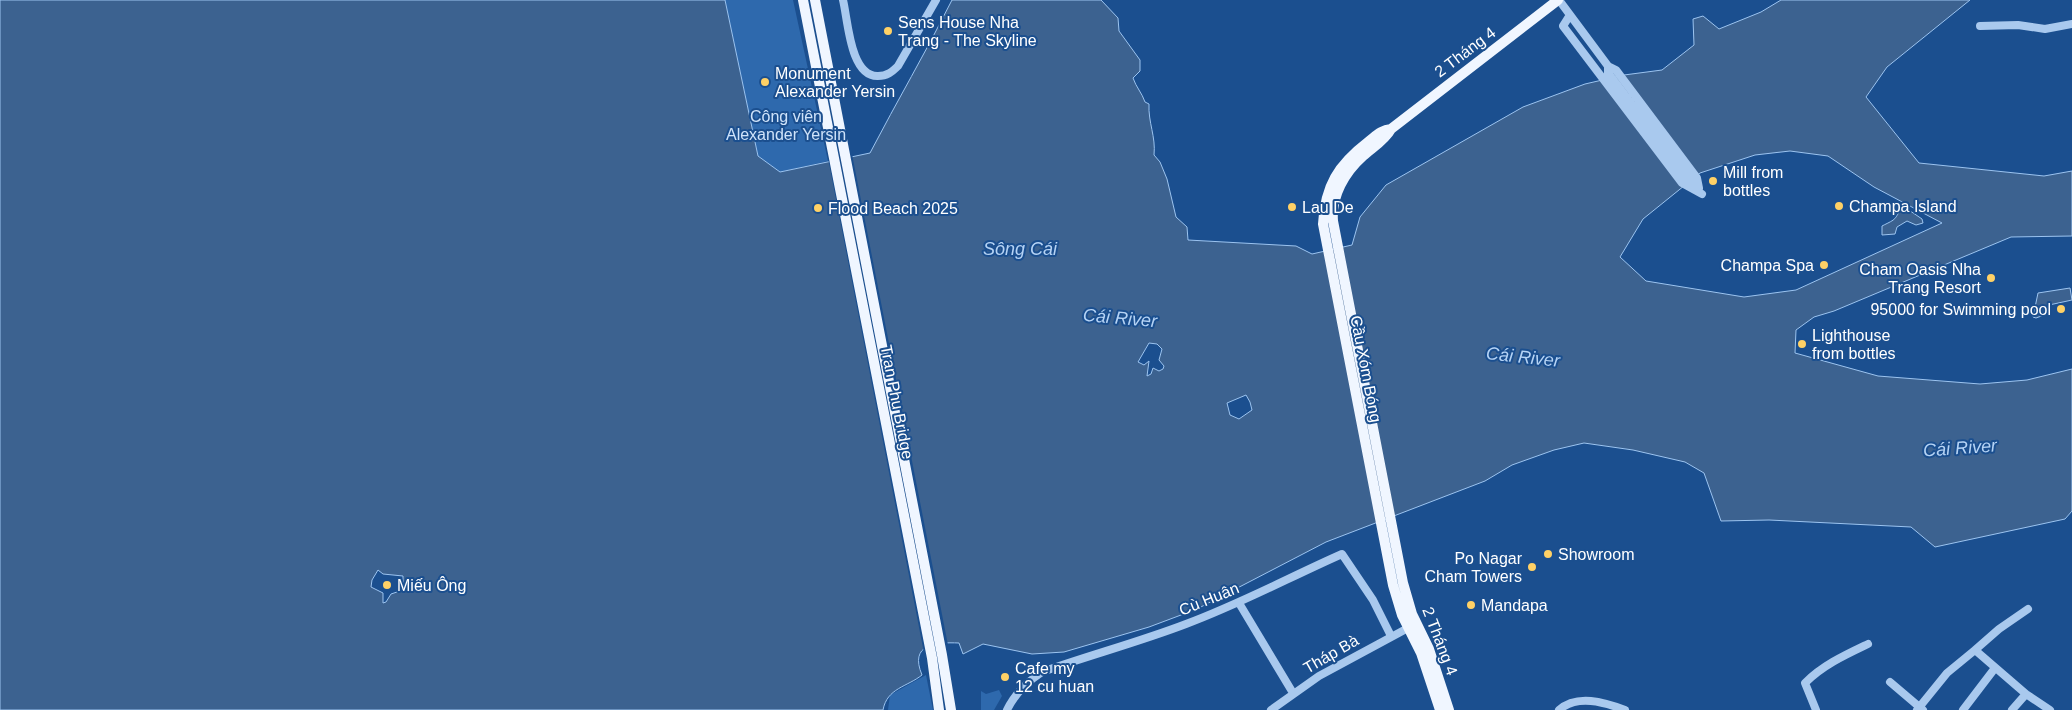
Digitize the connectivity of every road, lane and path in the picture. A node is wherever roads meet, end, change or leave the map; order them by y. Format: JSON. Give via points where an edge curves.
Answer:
{"nodes":[{"id":1,"x":803,"y":0,"type":"edge"},
{"id":2,"x":815,"y":0,"type":"edge"},
{"id":3,"x":843,"y":0,"type":"edge"},
{"id":4,"x":936,"y":0,"type":"edge"},
{"id":5,"x":1559,"y":0,"type":"edge"},
{"id":6,"x":1570,"y":15,"type":"junction"},
{"id":7,"x":2072,"y":24,"type":"edge"},
{"id":8,"x":1980,"y":26,"type":"dead end"},
{"id":9,"x":1348,"y":165,"type":"joint"},
{"id":10,"x":1398,"y":584,"type":"junction"},
{"id":11,"x":1239,"y":603,"type":"junction"},
{"id":12,"x":2028,"y":609,"type":"dead end"},
{"id":13,"x":1408,"y":628,"type":"junction"},
{"id":14,"x":1391,"y":636,"type":"junction"},
{"id":15,"x":1868,"y":644,"type":"dead end"},
{"id":16,"x":1975,"y":650,"type":"junction"},
{"id":17,"x":937,"y":656,"type":"junction"},
{"id":18,"x":1994,"y":668,"type":"junction"},
{"id":19,"x":1890,"y":682,"type":"dead end"},
{"id":20,"x":1293,"y":693,"type":"junction"},
{"id":21,"x":2026,"y":694,"type":"junction"},
{"id":22,"x":1011,"y":701,"type":"junction"},
{"id":23,"x":1920,"y":709,"type":"edge"},
{"id":24,"x":939,"y":710,"type":"edge"},
{"id":25,"x":951,"y":710,"type":"edge"},
{"id":26,"x":1007,"y":710,"type":"edge"},
{"id":27,"x":1015,"y":710,"type":"edge"},
{"id":28,"x":1271,"y":710,"type":"edge"},
{"id":29,"x":1440,"y":710,"type":"edge"},
{"id":30,"x":1449,"y":710,"type":"edge"},
{"id":31,"x":1559,"y":710,"type":"edge"},
{"id":32,"x":1625,"y":710,"type":"edge"},
{"id":33,"x":1816,"y":710,"type":"edge"},
{"id":34,"x":1963,"y":710,"type":"edge"},
{"id":35,"x":2012,"y":710,"type":"edge"},
{"id":36,"x":2050,"y":710,"type":"edge"}],
"edges":[{"from":1,"to":17,"type":"main road","name":"Tran Phu Bridge"},
{"from":2,"to":17,"type":"main road","name":"Tran Phu Bridge"},
{"from":3,"to":4,"type":"street","via":[[857,62],[867,73],[880,76],[893,72],[898,66]]},
{"from":5,"to":6,"type":"street"},
{"from":5,"to":9,"type":"main road","name":"2 Tháng 4"},
{"from":6,"to":6,"type":"street","via":[[1563,26],[1682,184],[1702,194],[1616,70],[1608,66]]},
{"from":7,"to":8,"type":"street","via":[[2045,29],[2018,25]]},
{"from":9,"to":10,"type":"main road","name":"Cầu Xóm Bóng","via":[[1336,197],[1332,222]]},
{"from":10,"to":13,"type":"main road","name":"2 Tháng 4"},
{"from":10,"to":30,"type":"main road","name":"2 Tháng 4","via":[[1429,649]]},
{"from":11,"to":14,"type":"street","name":"Cù Huân","via":[[1342,554],[1373,600]]},
{"from":11,"to":20,"type":"street"},
{"from":11,"to":22,"type":"street","name":"Cù Huân","via":[[1042,672],[1025,684]]},
{"from":12,"to":16,"type":"street","via":[[1999,628]]},
{"from":13,"to":14,"type":"street","name":"Tháp Bà"},
{"from":13,"to":29,"type":"main road","name":"2 Tháng 4","via":[[1421,653]]},
{"from":14,"to":20,"type":"street","name":"Tháp Bà"},
{"from":15,"to":33,"type":"street","via":[[1831,662],[1805,683]]},
{"from":16,"to":18,"type":"street"},
{"from":16,"to":23,"type":"street","via":[[1947,673]]},
{"from":17,"to":24,"type":"main road"},
{"from":17,"to":25,"type":"main road"},
{"from":18,"to":21,"type":"street"},
{"from":18,"to":34,"type":"street"},
{"from":19,"to":23,"type":"street"},
{"from":20,"to":28,"type":"street","name":"Tháp Bà"},
{"from":21,"to":35,"type":"street"},
{"from":21,"to":36,"type":"street"},
{"from":22,"to":26,"type":"street","name":"Cù Huân"},
{"from":22,"to":27,"type":"street"},
{"from":31,"to":32,"type":"street","via":[[1574,701],[1587,700]]}]}
